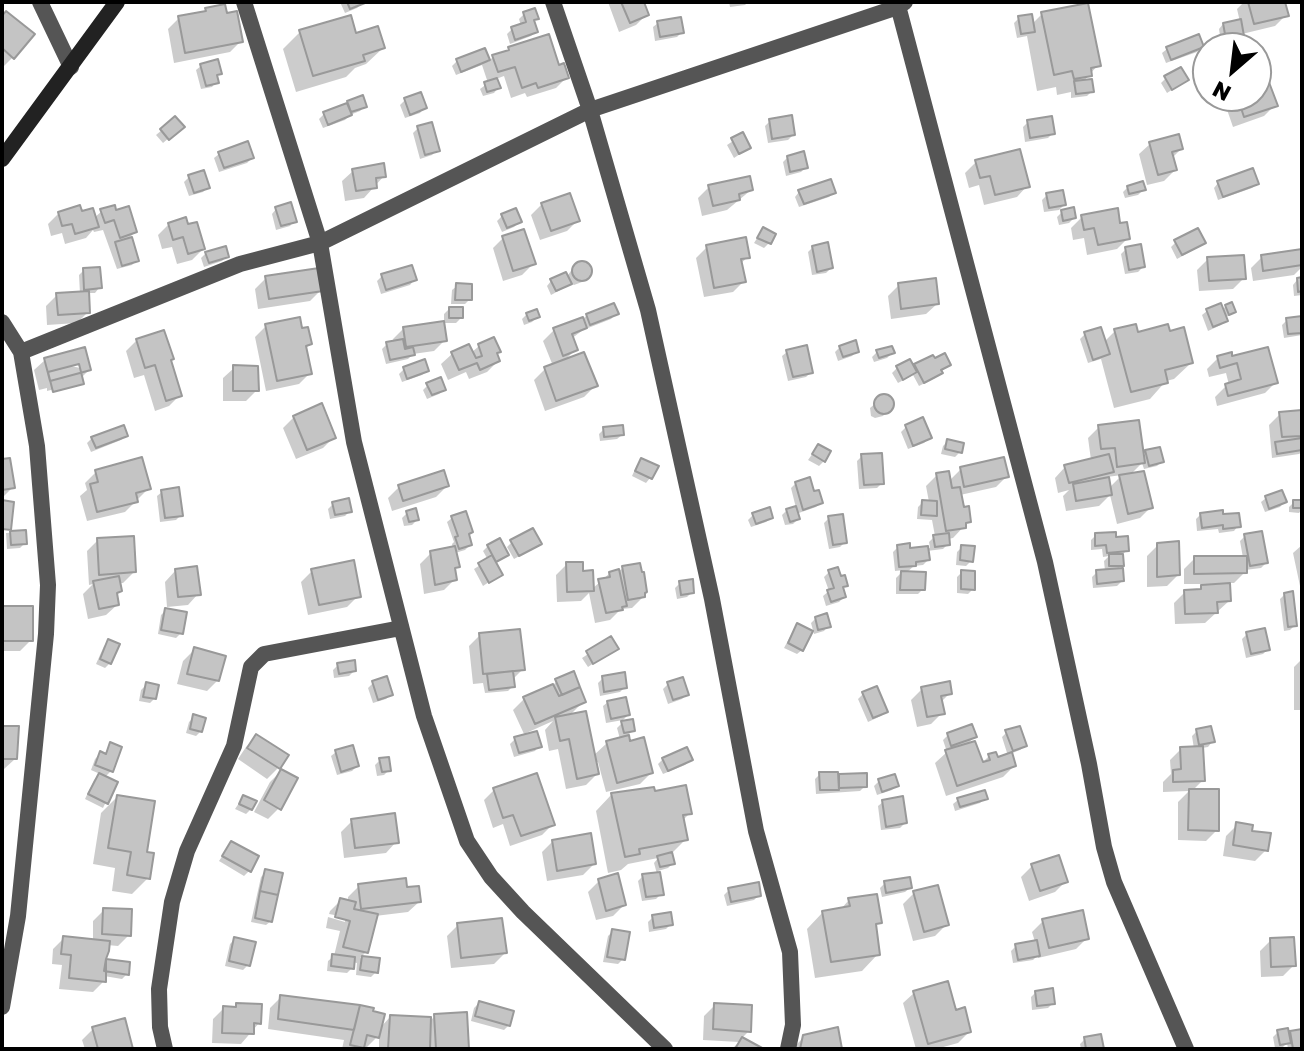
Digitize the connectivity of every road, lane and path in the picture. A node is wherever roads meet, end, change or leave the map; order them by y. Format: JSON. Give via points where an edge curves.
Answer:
{"nodes":[{"id":1,"x":40,"y":2,"type":"edge"},
{"id":2,"x":117,"y":2,"type":"edge"},
{"id":3,"x":244,"y":2,"type":"edge"},
{"id":4,"x":553,"y":2,"type":"edge"},
{"id":5,"x":900,"y":4,"type":"edge"},
{"id":6,"x":71,"y":67,"type":"junction"},
{"id":7,"x":590,"y":110,"type":"junction"},
{"id":8,"x":2,"y":159,"type":"edge"},
{"id":9,"x":320,"y":243,"type":"junction"},
{"id":10,"x":2,"y":322,"type":"edge"},
{"id":11,"x":21,"y":352,"type":"junction"},
{"id":12,"x":401,"y":628,"type":"junction"},
{"id":13,"x":2,"y":1007,"type":"edge"},
{"id":14,"x":165,"y":1049,"type":"edge"},
{"id":15,"x":665,"y":1049,"type":"edge"},
{"id":16,"x":788,"y":1049,"type":"edge"},
{"id":17,"x":1186,"y":1049,"type":"edge"}],
"edges":[{"from":1,"to":6,"type":"street"},
{"from":2,"to":6,"type":"street"},
{"from":3,"to":9,"type":"street"},
{"from":4,"to":7,"type":"street"},
{"from":5,"to":7,"type":"street"},
{"from":5,"to":17,"type":"street","via":[[1045,562],[1104,847]]},
{"from":6,"to":8,"type":"street"},
{"from":7,"to":9,"type":"street"},
{"from":7,"to":16,"type":"street","via":[[648,310],[712,599],[756,831],[790,952],[793,1025]]},
{"from":9,"to":11,"type":"street","via":[[240,264]]},
{"from":9,"to":12,"type":"street","via":[[354,442]]},
{"from":10,"to":11,"type":"street"},
{"from":11,"to":13,"type":"street","via":[[37,446],[48,585],[18,916]]},
{"from":12,"to":14,"type":"street","via":[[264,654],[251,667],[234,746],[187,851],[172,902],[159,989]]},
{"from":12,"to":15,"type":"street","via":[[424,716],[467,841],[523,912]]}]}
